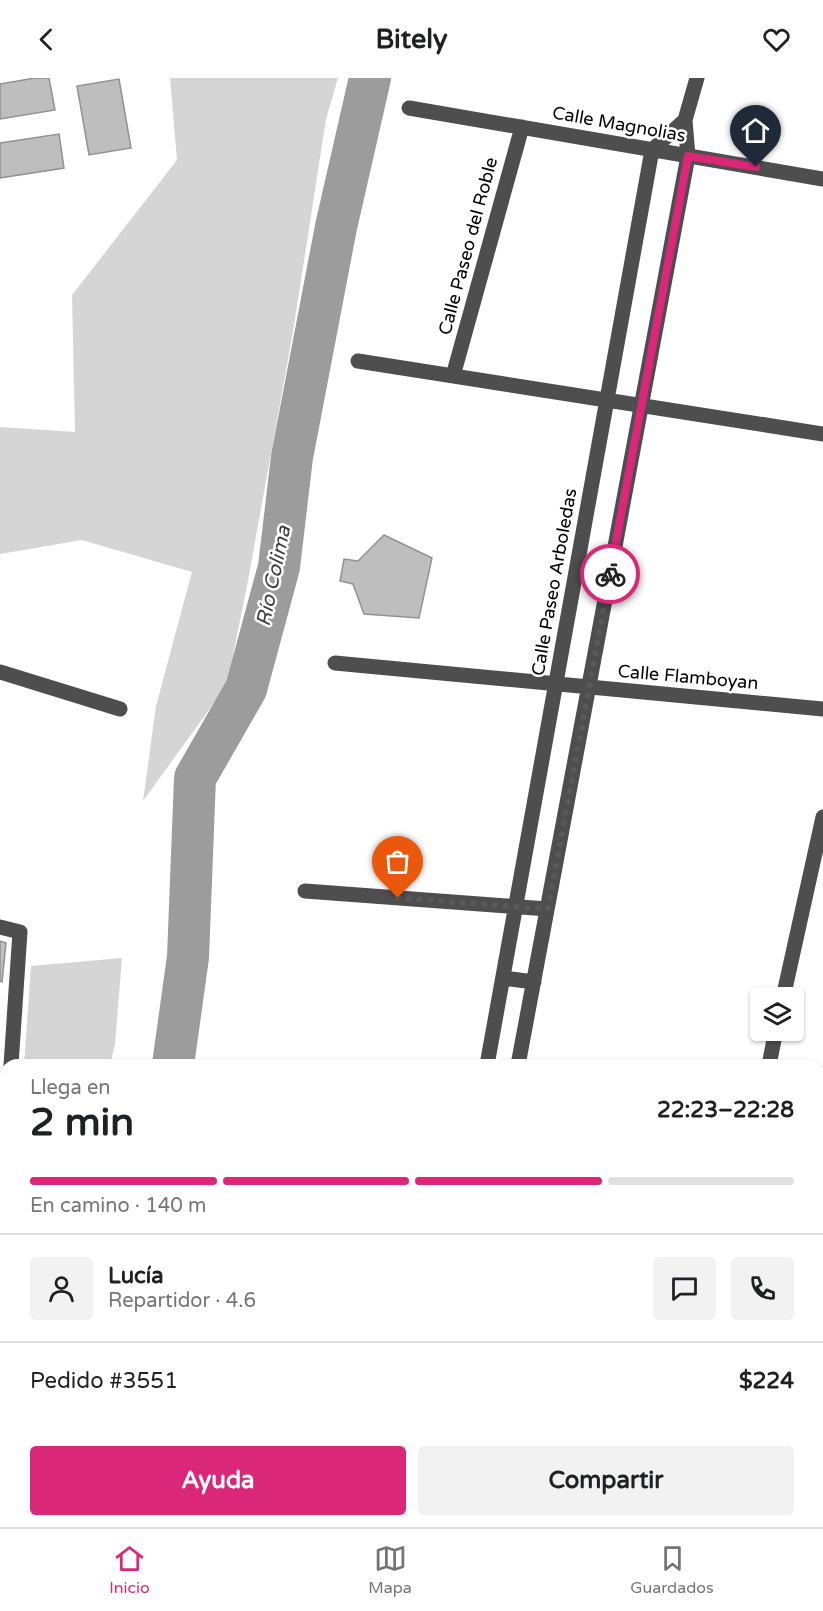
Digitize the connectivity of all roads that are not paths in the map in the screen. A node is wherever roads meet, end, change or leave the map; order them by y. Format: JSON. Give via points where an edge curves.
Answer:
{"nodes":[{"id":1,"x":697,"y":78,"type":"edge"},
{"id":2,"x":409,"y":108,"type":"dead end"},
{"id":3,"x":685,"y":120,"type":"junction"},
{"id":4,"x":522,"y":127,"type":"junction"},
{"id":5,"x":652,"y":150,"type":"junction"},
{"id":6,"x":688,"y":156,"type":"junction"},
{"id":7,"x":823,"y":179,"type":"edge"},
{"id":8,"x":358,"y":361,"type":"dead end"},
{"id":9,"x":453,"y":376,"type":"junction"},
{"id":10,"x":607,"y":400,"type":"junction"},
{"id":11,"x":641,"y":406,"type":"junction"},
{"id":12,"x":823,"y":434,"type":"edge"},
{"id":13,"x":335,"y":663,"type":"dead end"},
{"id":14,"x":0,"y":672,"type":"edge"},
{"id":15,"x":556,"y":684,"type":"junction"},
{"id":16,"x":589,"y":687,"type":"junction"},
{"id":17,"x":120,"y":709,"type":"dead end"},
{"id":18,"x":823,"y":709,"type":"edge"},
{"id":19,"x":823,"y":817,"type":"edge"},
{"id":20,"x":305,"y":891,"type":"dead end"},
{"id":21,"x":515,"y":907,"type":"junction"},
{"id":22,"x":548,"y":909,"type":"junction"},
{"id":23,"x":0,"y":927,"type":"edge"},
{"id":24,"x":503,"y":978,"type":"junction"},
{"id":25,"x":534,"y":982,"type":"junction"},
{"id":26,"x":785,"y":987,"type":"edge"},
{"id":27,"x":774,"y":1041,"type":"edge"},
{"id":28,"x":11,"y":1059,"type":"edge"},
{"id":29,"x":488,"y":1059,"type":"edge"},
{"id":30,"x":519,"y":1059,"type":"edge"},
{"id":31,"x":770,"y":1059,"type":"edge"}],
"edges":[{"from":1,"to":3,"type":"street"},
{"from":2,"to":4,"type":"street","name":"Calle Magnolias"},
{"from":3,"to":5,"type":"street"},
{"from":3,"to":6,"type":"street"},
{"from":4,"to":5,"type":"street","name":"Calle Magnolias"},
{"from":4,"to":9,"type":"street","name":"Calle Paseo del Roble"},
{"from":5,"to":6,"type":"street","name":"Calle Magnolias"},
{"from":5,"to":10,"type":"street","name":"Calle Paseo Arboledas"},
{"from":6,"to":7,"type":"street","name":"Calle Magnolias"},
{"from":6,"to":11,"type":"street"},
{"from":8,"to":9,"type":"street"},
{"from":9,"to":10,"type":"street"},
{"from":10,"to":11,"type":"street"},
{"from":10,"to":15,"type":"street","name":"Calle Paseo Arboledas"},
{"from":11,"to":12,"type":"street"},
{"from":11,"to":16,"type":"street"},
{"from":13,"to":15,"type":"street","name":"Calle Flamboyan"},
{"from":14,"to":17,"type":"street"},
{"from":15,"to":16,"type":"street","name":"Calle Flamboyan"},
{"from":15,"to":21,"type":"street","name":"Calle Paseo Arboledas"},
{"from":16,"to":18,"type":"street","name":"Calle Flamboyan"},
{"from":16,"to":22,"type":"street"},
{"from":19,"to":26,"type":"street"},
{"from":20,"to":21,"type":"street"},
{"from":21,"to":22,"type":"street"},
{"from":21,"to":24,"type":"street","name":"Calle Paseo Arboledas"},
{"from":22,"to":25,"type":"street"},
{"from":23,"to":28,"type":"street","via":[[20,932]]},
{"from":24,"to":25,"type":"street"},
{"from":24,"to":29,"type":"street","name":"Calle Paseo Arboledas"},
{"from":25,"to":30,"type":"street"},
{"from":27,"to":31,"type":"street"}]}
